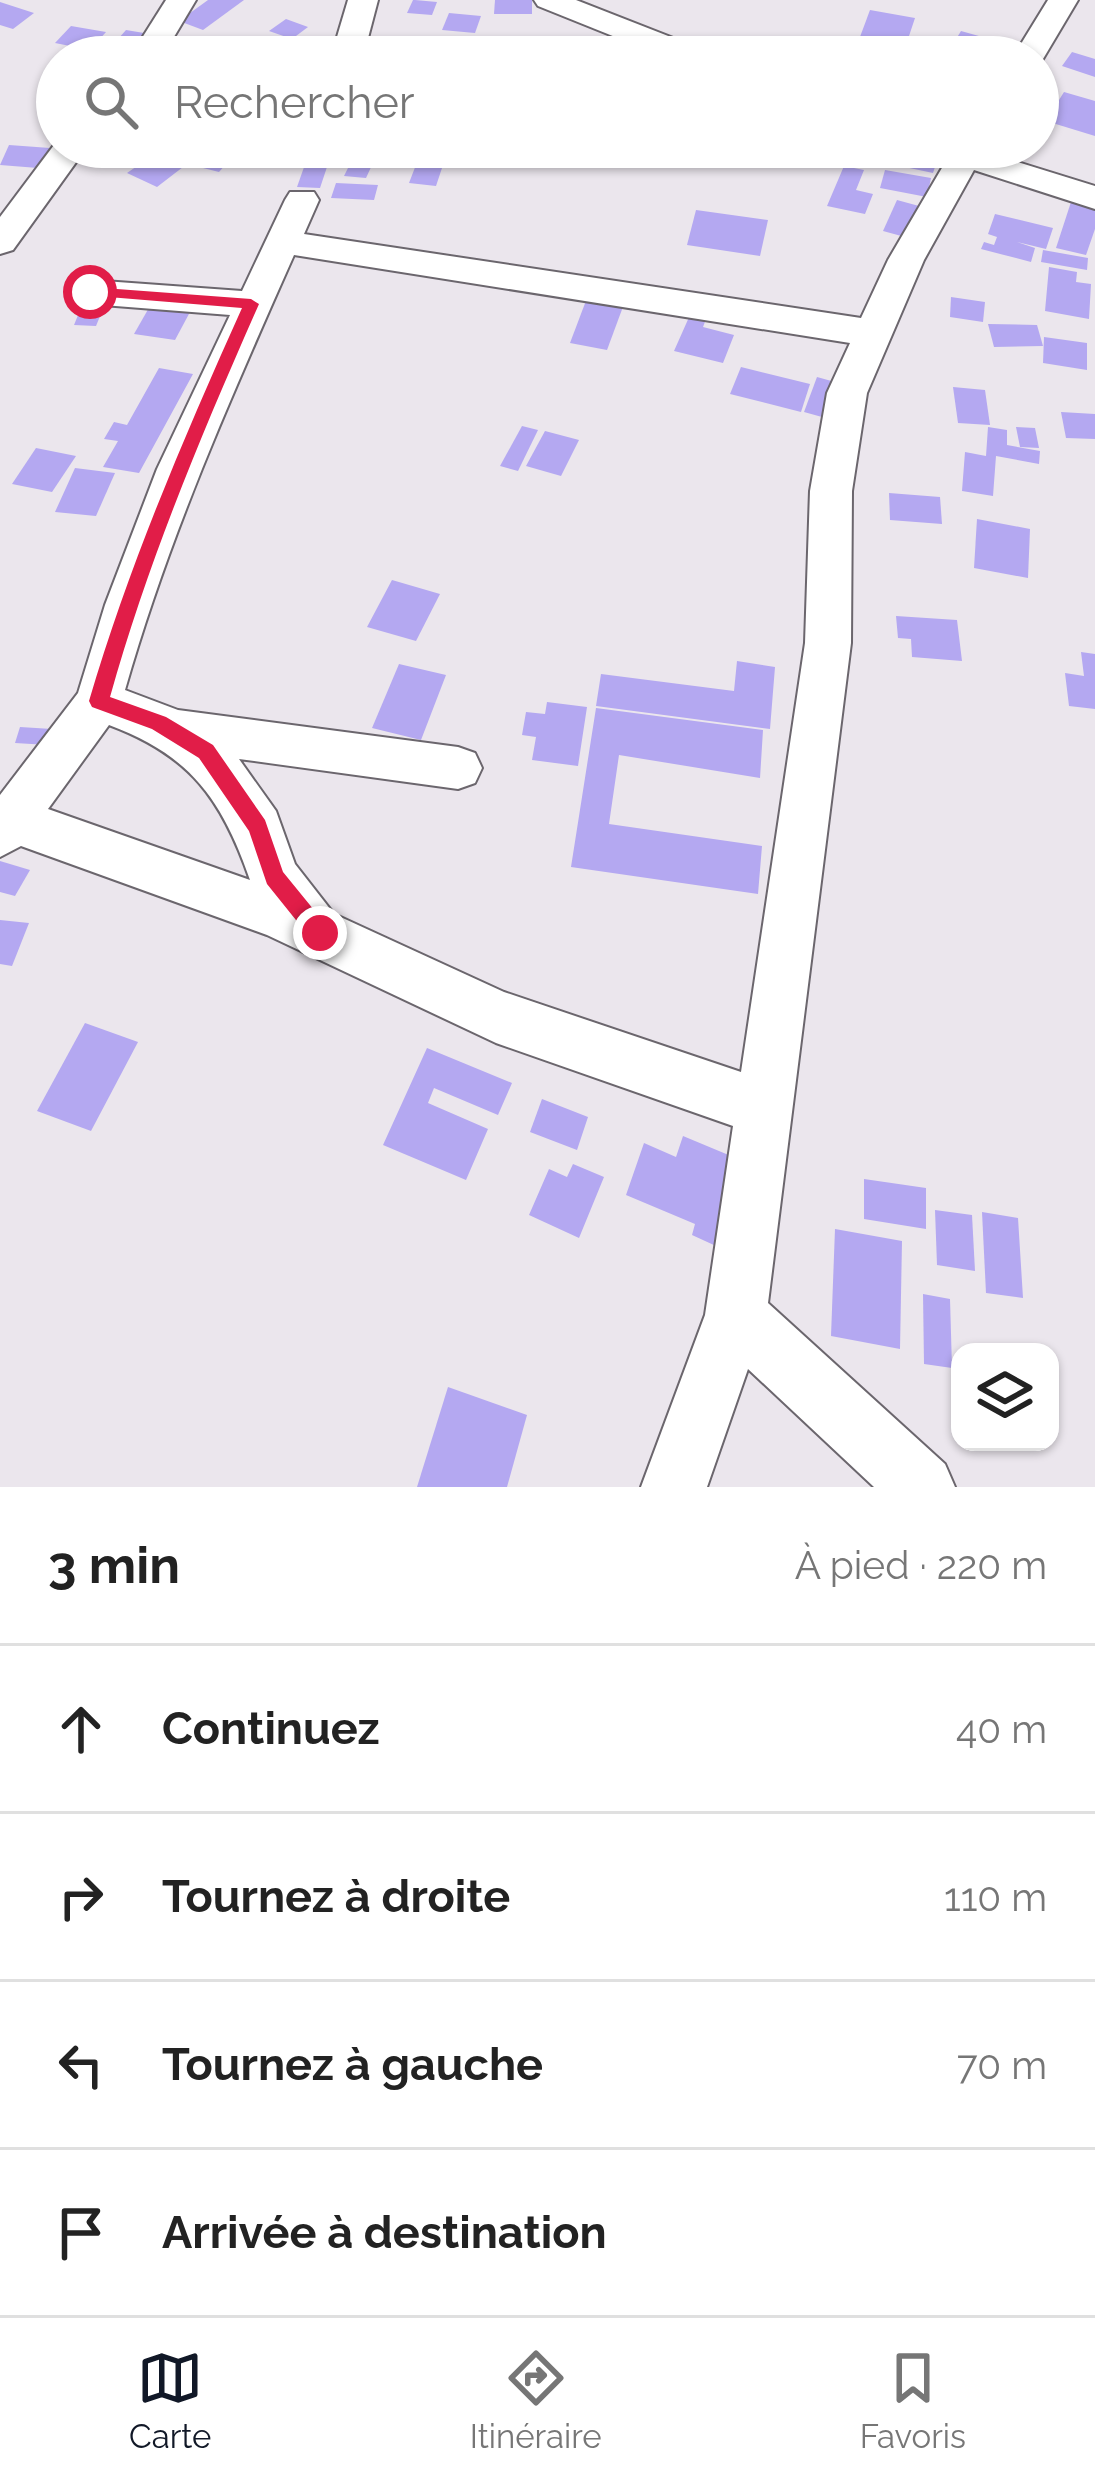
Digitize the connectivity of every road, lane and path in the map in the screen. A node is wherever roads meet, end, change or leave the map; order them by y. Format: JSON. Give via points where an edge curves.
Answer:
{"nodes":[{"id":1,"x":181,"y":0,"type":"edge"},
{"id":2,"x":363,"y":0,"type":"edge"},
{"id":3,"x":549,"y":0,"type":"edge"},
{"id":4,"x":1061,"y":5,"type":"edge"},
{"id":5,"x":1095,"y":19,"type":"edge"},
{"id":6,"x":159,"y":36,"type":"edge"},
{"id":7,"x":353,"y":36,"type":"edge"},
{"id":8,"x":640,"y":36,"type":"edge"},
{"id":9,"x":1042,"y":36,"type":"edge"},
{"id":10,"x":55,"y":168,"type":"edge"},
{"id":11,"x":949,"y":168,"type":"edge"},
{"id":12,"x":1007,"y":168,"type":"edge"},
{"id":13,"x":1095,"y":198,"type":"edge"},
{"id":14,"x":302,"y":200,"type":"dead end"},
{"id":15,"x":0,"y":242,"type":"edge"},
{"id":16,"x":282,"y":242,"type":"junction"},
{"id":17,"x":90,"y":292,"type":"dead end"},
{"id":18,"x":251,"y":304,"type":"junction"},
{"id":19,"x":872,"y":333,"type":"junction"},
{"id":20,"x":99,"y":701,"type":"junction"},
{"id":21,"x":170,"y":730,"type":"junction"},
{"id":22,"x":458,"y":768,"type":"dead end"},
{"id":23,"x":6,"y":824,"type":"edge"},
{"id":24,"x":320,"y":933,"type":"junction"},
{"id":25,"x":765,"y":1109,"type":"junction"},
{"id":26,"x":736,"y":1315,"type":"junction"},
{"id":27,"x":674,"y":1487,"type":"edge"},
{"id":28,"x":922,"y":1487,"type":"edge"}],
"edges":[{"from":1,"to":6,"type":"street"},
{"from":2,"to":7,"type":"street"},
{"from":3,"to":8,"type":"street"},
{"from":4,"to":5,"type":"street"},
{"from":4,"to":9,"type":"street"},
{"from":10,"to":15,"type":"street"},
{"from":11,"to":19,"type":"street"},
{"from":12,"to":13,"type":"street"},
{"from":14,"to":16,"type":"street"},
{"from":16,"to":18,"type":"street"},
{"from":16,"to":19,"type":"street"},
{"from":17,"to":18,"type":"street"},
{"from":18,"to":20,"type":"street","via":[[178,469]]},
{"from":19,"to":25,"type":"street","via":[[848,393],[831,491],[828,643]]},
{"from":20,"to":21,"type":"street"},
{"from":20,"to":23,"type":"street"},
{"from":21,"to":22,"type":"street"},
{"from":21,"to":24,"type":"street","via":[[206,752],[230,782],[258,827],[274,877]]},
{"from":23,"to":24,"type":"street"},
{"from":24,"to":25,"type":"street","via":[[496,1016]]},
{"from":25,"to":26,"type":"street"},
{"from":26,"to":27,"type":"street"},
{"from":26,"to":28,"type":"street"}]}
